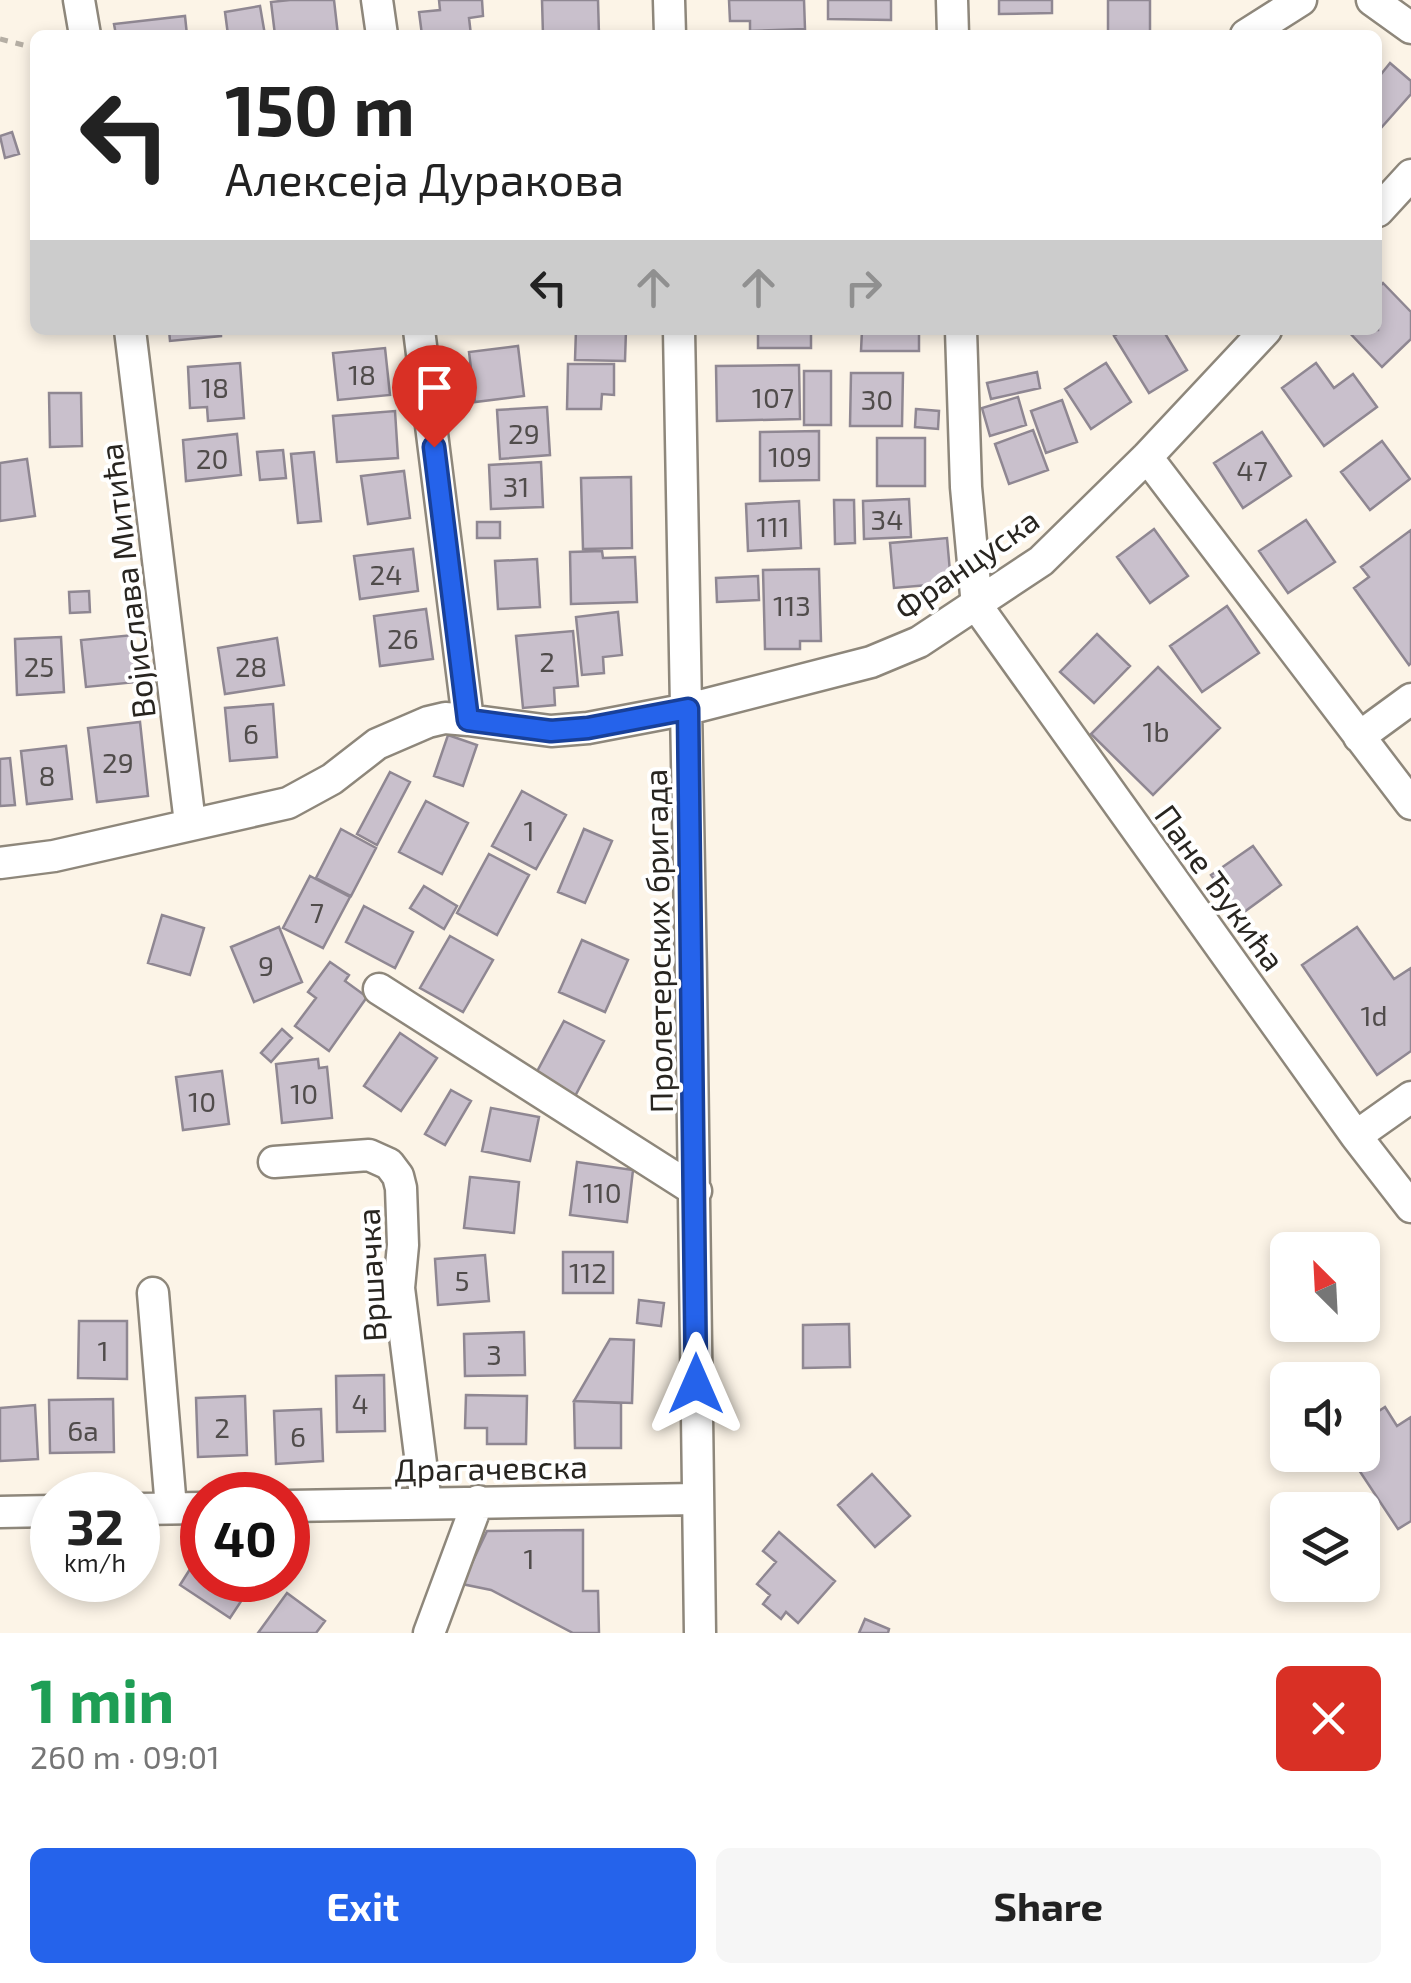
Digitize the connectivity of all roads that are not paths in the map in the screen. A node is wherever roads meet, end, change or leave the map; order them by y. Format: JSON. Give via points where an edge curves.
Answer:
{"nodes":[{"id":1,"x":79,"y":0,"type":"edge"},
{"id":2,"x":377,"y":0,"type":"edge"},
{"id":3,"x":669,"y":0,"type":"edge"},
{"id":4,"x":952,"y":0,"type":"edge"},
{"id":5,"x":1302,"y":0,"type":"edge"},
{"id":6,"x":1372,"y":0,"type":"edge"},
{"id":7,"x":1411,"y":28,"type":"edge"},
{"id":8,"x":84,"y":30,"type":"edge"},
{"id":9,"x":381,"y":30,"type":"edge"},
{"id":10,"x":670,"y":30,"type":"edge"},
{"id":11,"x":954,"y":30,"type":"edge"},
{"id":12,"x":1254,"y":30,"type":"edge"},
{"id":13,"x":1411,"y":175,"type":"edge"},
{"id":14,"x":1382,"y":207,"type":"edge"},
{"id":15,"x":131,"y":335,"type":"edge"},
{"id":16,"x":420,"y":335,"type":"edge"},
{"id":17,"x":679,"y":335,"type":"edge"},
{"id":18,"x":962,"y":335,"type":"edge"},
{"id":19,"x":1261,"y":335,"type":"edge"},
{"id":20,"x":1147,"y":458,"type":"junction"},
{"id":21,"x":977,"y":606,"type":"junction"},
{"id":22,"x":1411,"y":699,"type":"edge"},
{"id":23,"x":688,"y":709,"type":"junction"},
{"id":24,"x":468,"y":720,"type":"junction"},
{"id":25,"x":1359,"y":737,"type":"junction"},
{"id":26,"x":1411,"y":804,"type":"edge"},
{"id":27,"x":190,"y":824,"type":"junction"},
{"id":28,"x":0,"y":863,"type":"edge"},
{"id":29,"x":379,"y":989,"type":"dead end"},
{"id":30,"x":1411,"y":1098,"type":"edge"},
{"id":31,"x":1356,"y":1136,"type":"junction"},
{"id":32,"x":274,"y":1162,"type":"dead end"},
{"id":33,"x":696,"y":1190,"type":"junction"},
{"id":34,"x":1411,"y":1207,"type":"edge"},
{"id":35,"x":153,"y":1293,"type":"dead end"},
{"id":36,"x":695,"y":1499,"type":"junction"},
{"id":37,"x":478,"y":1501,"type":"junction"},
{"id":38,"x":426,"y":1503,"type":"junction"},
{"id":39,"x":310,"y":1506,"type":"edge"},
{"id":40,"x":160,"y":1508,"type":"edge"},
{"id":41,"x":171,"y":1508,"type":"junction"},
{"id":42,"x":180,"y":1508,"type":"edge"},
{"id":43,"x":30,"y":1511,"type":"edge"},
{"id":44,"x":0,"y":1512,"type":"edge"},
{"id":45,"x":428,"y":1633,"type":"edge"},
{"id":46,"x":700,"y":1633,"type":"edge"}],
"edges":[{"from":1,"to":8,"type":"street"},
{"from":2,"to":9,"type":"street"},
{"from":3,"to":10,"type":"street"},
{"from":4,"to":11,"type":"street"},
{"from":5,"to":12,"type":"street"},
{"from":6,"to":7,"type":"street"},
{"from":13,"to":14,"type":"street"},
{"from":15,"to":27,"type":"street","name":"Војислава Митића"},
{"from":16,"to":24,"type":"street"},
{"from":17,"to":23,"type":"street","name":"Пролетерских бригада"},
{"from":18,"to":21,"type":"street"},
{"from":19,"to":20,"type":"street","name":"Француска"},
{"from":20,"to":21,"type":"street","name":"Француска","via":[[1041,561]]},
{"from":20,"to":25,"type":"street"},
{"from":21,"to":23,"type":"street","name":"Француска","via":[[872,662]]},
{"from":21,"to":31,"type":"street","name":"Пане Ђукића"},
{"from":22,"to":25,"type":"street"},
{"from":23,"to":24,"type":"street","name":"Француска","via":[[551,731]]},
{"from":23,"to":33,"type":"street","name":"Пролетерских бригада"},
{"from":24,"to":27,"type":"street","name":"Француска","via":[[428,722],[377,744],[288,804]]},
{"from":25,"to":26,"type":"street"},
{"from":27,"to":28,"type":"street","name":"Француска"},
{"from":29,"to":33,"type":"street","name":"Пролетерских бригада"},
{"from":30,"to":31,"type":"street"},
{"from":31,"to":34,"type":"street","name":"Пане Ђукића"},
{"from":32,"to":38,"type":"street","name":"Вршачка","via":[[369,1155],[398,1176],[400,1288]]},
{"from":33,"to":36,"type":"street","name":"Пролетерских бригада"},
{"from":35,"to":41,"type":"street"},
{"from":36,"to":37,"type":"street","name":"Драгачевска"},
{"from":36,"to":46,"type":"street","name":"Пролетерских бригада"},
{"from":37,"to":38,"type":"street","name":"Драгачевска"},
{"from":37,"to":45,"type":"street"},
{"from":38,"to":39,"type":"street","name":"Драгачевска"},
{"from":40,"to":41,"type":"street"},
{"from":41,"to":42,"type":"street"},
{"from":43,"to":44,"type":"street"}]}
